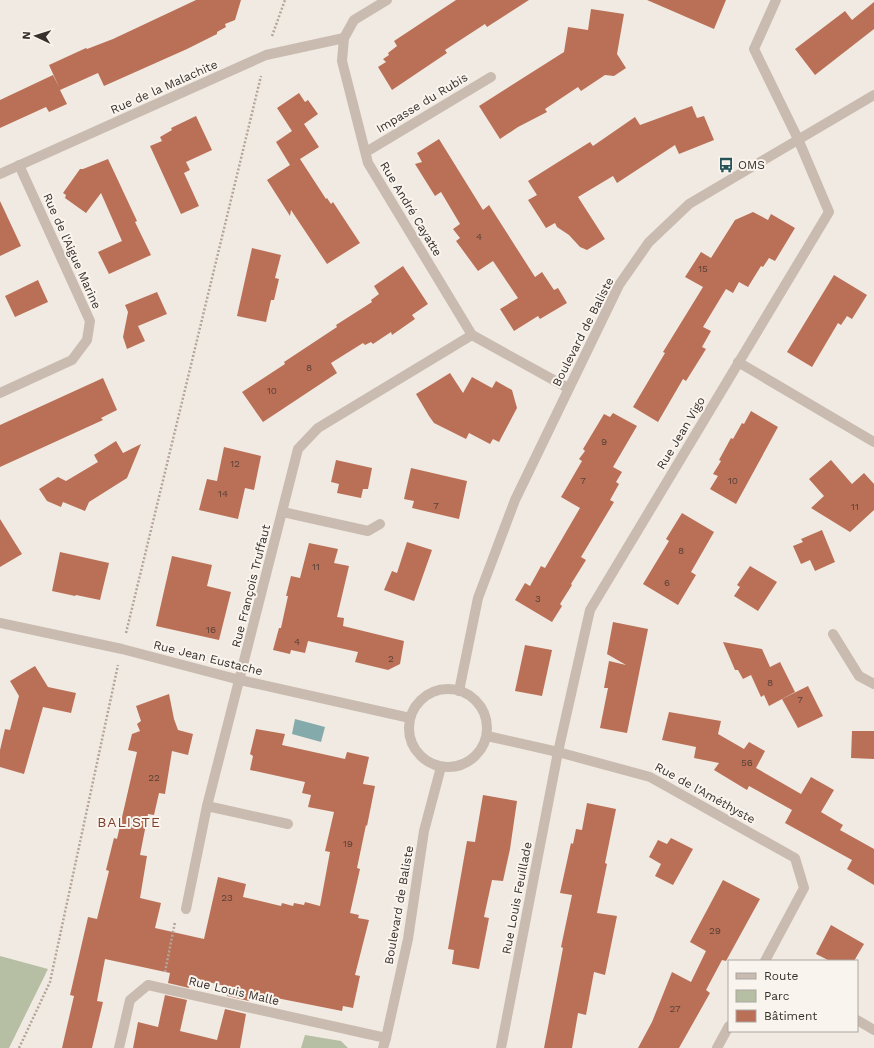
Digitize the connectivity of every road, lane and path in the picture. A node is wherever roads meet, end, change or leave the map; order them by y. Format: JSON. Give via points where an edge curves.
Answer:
{"nodes":[{"id":1,"x":285,"y":0,"type":"edge"},
{"id":2,"x":387,"y":0,"type":"edge"},
{"id":3,"x":776,"y":0,"type":"edge"},
{"id":4,"x":344,"y":38,"type":"junction"},
{"id":5,"x":266,"y":55,"type":"junction"},
{"id":6,"x":491,"y":77,"type":"dead end"},
{"id":7,"x":874,"y":95,"type":"edge"},
{"id":8,"x":798,"y":139,"type":"junction"},
{"id":9,"x":366,"y":152,"type":"junction"},
{"id":10,"x":19,"y":165,"type":"junction"},
{"id":11,"x":0,"y":174,"type":"edge"},
{"id":12,"x":472,"y":335,"type":"junction"},
{"id":13,"x":738,"y":362,"type":"junction"},
{"id":14,"x":568,"y":388,"type":"junction"},
{"id":15,"x":0,"y":393,"type":"edge"},
{"id":16,"x":874,"y":442,"type":"edge"},
{"id":17,"x":283,"y":512,"type":"junction"},
{"id":18,"x":380,"y":524,"type":"dead end"},
{"id":19,"x":0,"y":623,"type":"edge"},
{"id":20,"x":833,"y":634,"type":"dead end"},
{"id":21,"x":122,"y":649,"type":"junction"},
{"id":22,"x":240,"y":680,"type":"junction"},
{"id":23,"x":874,"y":684,"type":"edge"},
{"id":24,"x":459,"y":691,"type":"junction"},
{"id":25,"x":410,"y":718,"type":"junction"},
{"id":26,"x":487,"y":736,"type":"junction"},
{"id":27,"x":558,"y":752,"type":"junction"},
{"id":28,"x":441,"y":767,"type":"junction"},
{"id":29,"x":207,"y":806,"type":"junction"},
{"id":30,"x":288,"y":824,"type":"dead end"},
{"id":31,"x":186,"y":909,"type":"joint"},
{"id":32,"x":766,"y":960,"type":"edge"},
{"id":33,"x":161,"y":988,"type":"junction"},
{"id":34,"x":858,"y":1021,"type":"edge"},
{"id":35,"x":728,"y":1028,"type":"edge"},
{"id":36,"x":874,"y":1030,"type":"edge"},
{"id":37,"x":386,"y":1038,"type":"junction"},
{"id":38,"x":19,"y":1048,"type":"edge"},
{"id":39,"x":119,"y":1048,"type":"edge"},
{"id":40,"x":383,"y":1048,"type":"edge"},
{"id":41,"x":501,"y":1048,"type":"edge"},
{"id":42,"x":717,"y":1048,"type":"edge"}],
"edges":[{"from":1,"to":5,"type":"path"},
{"from":2,"to":4,"type":"street","name":"Rue André Cayatte","via":[[354,20]]},
{"from":3,"to":8,"type":"street","via":[[754,49]]},
{"from":4,"to":5,"type":"street","name":"Rue de la Malachite"},
{"from":4,"to":9,"type":"street","name":"Rue André Cayatte","via":[[342,61]]},
{"from":5,"to":10,"type":"street","name":"Rue de la Malachite"},
{"from":5,"to":21,"type":"path"},
{"from":6,"to":9,"type":"street","name":"Impasse du Rubis"},
{"from":7,"to":8,"type":"street","name":"Boulevard de Baliste"},
{"from":8,"to":13,"type":"street","name":"Rue Jean Vigo","via":[[829,212]]},
{"from":8,"to":14,"type":"street","name":"Boulevard de Baliste","via":[[689,204],[649,242],[620,285]]},
{"from":9,"to":12,"type":"street","name":"Rue André Cayatte","via":[[368,163]]},
{"from":10,"to":11,"type":"street","name":"Rue de la Malachite"},
{"from":10,"to":15,"type":"street","name":"Rue de l'Aigue Marine","via":[[90,321],[87,340],[72,360]]},
{"from":12,"to":14,"type":"street","name":"Rue André Cayatte"},
{"from":12,"to":17,"type":"street","name":"Rue François Truffaut","via":[[318,428],[298,449]]},
{"from":13,"to":16,"type":"street"},
{"from":13,"to":27,"type":"street","name":"Rue Jean Vigo","via":[[590,610]]},
{"from":14,"to":24,"type":"street","name":"Boulevard de Baliste","via":[[515,500],[478,598]]},
{"from":17,"to":18,"type":"street","name":"Rue François Truffaut","via":[[368,531]]},
{"from":17,"to":22,"type":"street","name":"Rue François Truffaut"},
{"from":19,"to":21,"type":"street","name":"Rue Jean Eustache"},
{"from":20,"to":23,"type":"street","via":[[859,676]]},
{"from":21,"to":22,"type":"street","name":"Rue Jean Eustache"},
{"from":21,"to":38,"type":"path","via":[[50,982]]},
{"from":22,"to":25,"type":"street","name":"Rue Jean Eustache"},
{"from":22,"to":29,"type":"street","name":"Rue François Truffaut"},
{"from":24,"to":25,"type":"street","via":[[444,689],[429,694],[417,704]]},
{"from":24,"to":26,"type":"street","via":[[472,697],[482,708],[487,721]]},
{"from":25,"to":28,"type":"street","via":[[409,734],[415,749],[426,761]]},
{"from":26,"to":27,"type":"street","name":"Rue de l'Améthyste"},
{"from":26,"to":28,"type":"street","via":[[481,750],[470,761],[456,767]]},
{"from":27,"to":32,"type":"street","name":"Rue de l'Améthyste","via":[[650,777],[795,858],[804,888]]},
{"from":27,"to":41,"type":"street","name":"Rue Louis Feuillade"},
{"from":28,"to":37,"type":"street","name":"Boulevard de Baliste","via":[[424,830],[408,939]]},
{"from":29,"to":30,"type":"street"},
{"from":29,"to":31,"type":"street","name":"Rue François Truffaut"},
{"from":31,"to":33,"type":"path","via":[[175,921]]},
{"from":33,"to":37,"type":"street","name":"Rue Louis Malle"},
{"from":33,"to":39,"type":"street","name":"Rue Louis Malle","via":[[148,985],[130,1000]]},
{"from":34,"to":36,"type":"street"},
{"from":35,"to":42,"type":"street"},
{"from":37,"to":40,"type":"street","name":"Boulevard de Baliste"}]}
